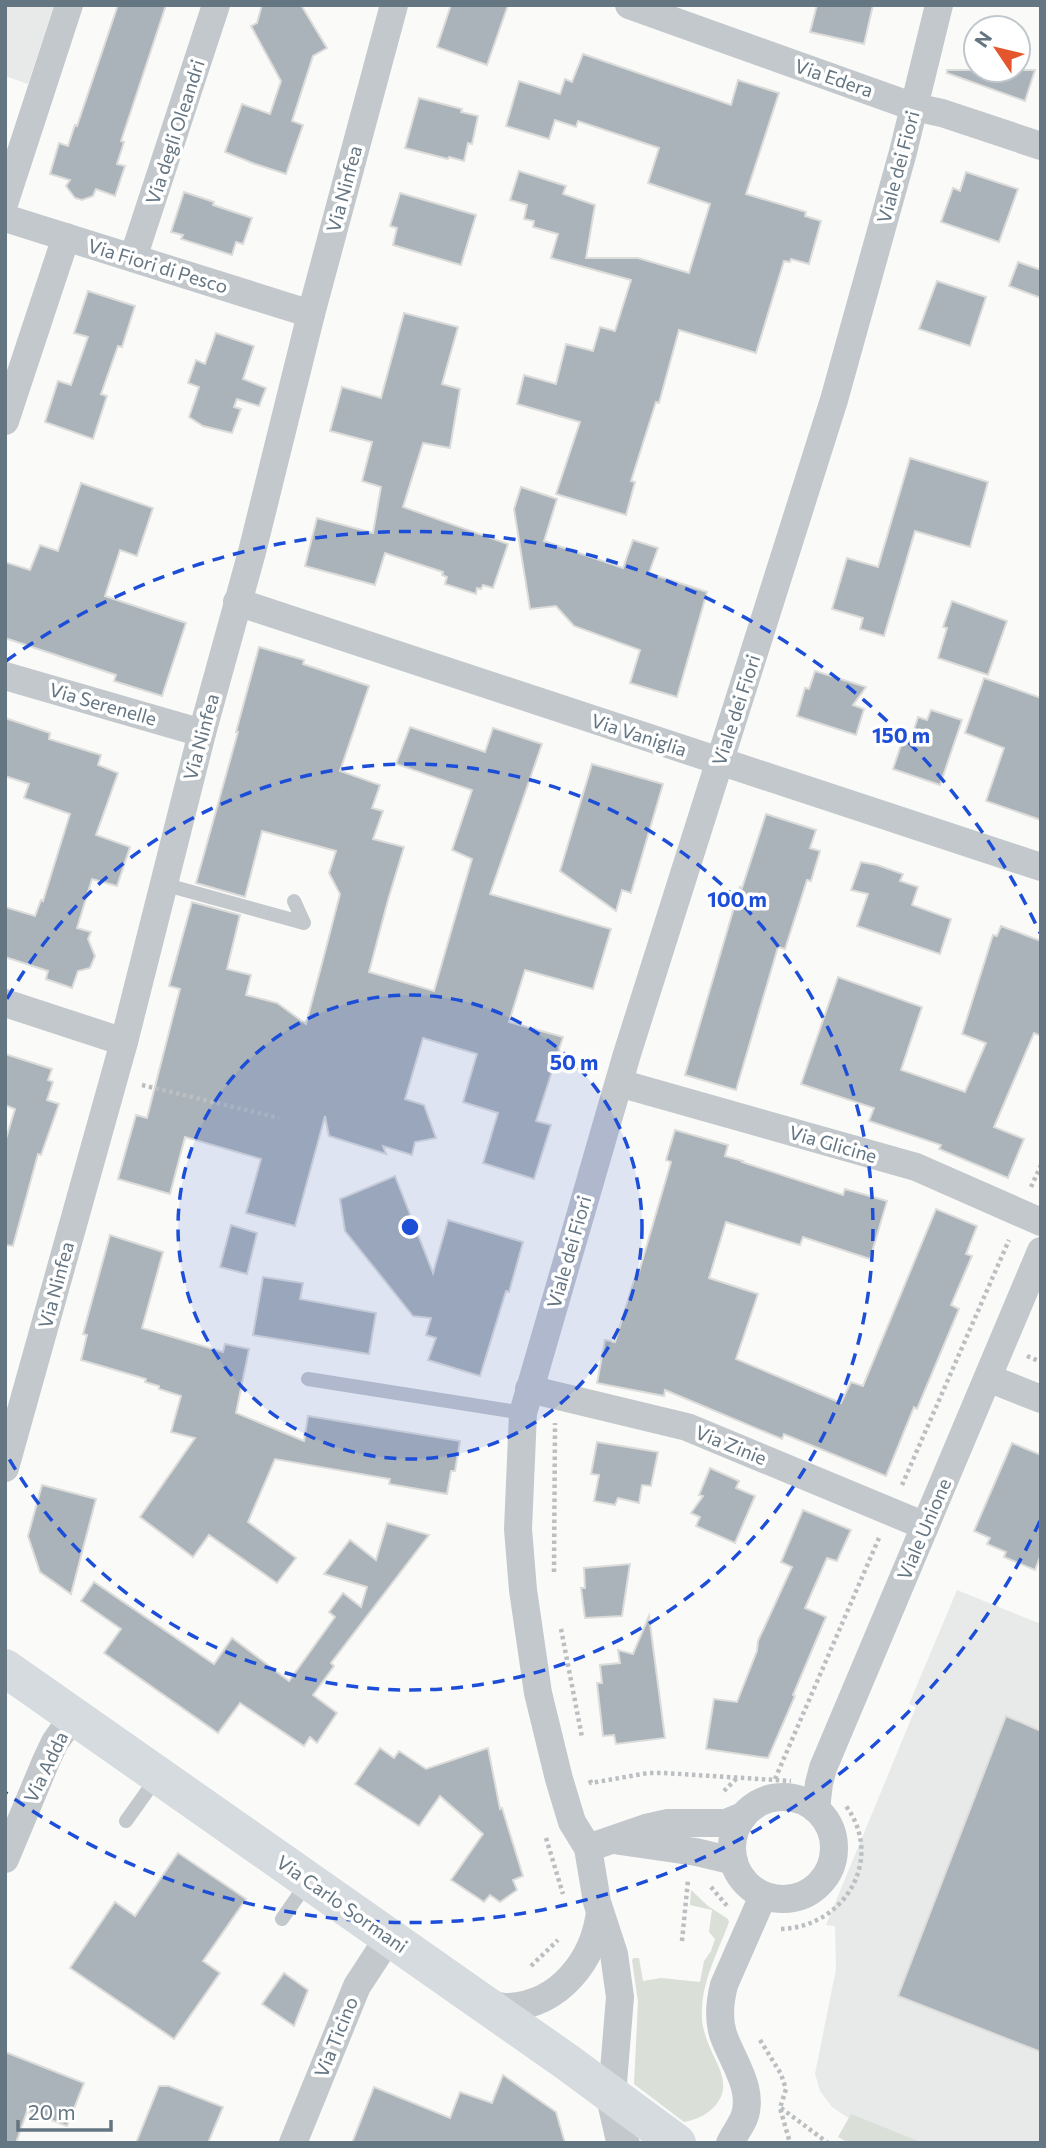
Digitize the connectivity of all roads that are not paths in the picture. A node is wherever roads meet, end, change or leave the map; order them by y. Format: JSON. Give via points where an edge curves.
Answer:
{"nodes":[{"id":1,"x":69,"y":5,"type":"edge"},
{"id":2,"x":216,"y":5,"type":"edge"},
{"id":3,"x":394,"y":5,"type":"edge"},
{"id":4,"x":629,"y":5,"type":"edge"},
{"id":5,"x":939,"y":5,"type":"edge"},
{"id":6,"x":914,"y":107,"type":"junction"},
{"id":7,"x":1041,"y":146,"type":"edge"},
{"id":8,"x":5,"y":201,"type":"edge"},
{"id":9,"x":5,"y":218,"type":"edge"},
{"id":10,"x":66,"y":237,"type":"junction"},
{"id":11,"x":133,"y":258,"type":"junction"},
{"id":12,"x":311,"y":314,"type":"junction"},
{"id":13,"x":5,"y":421,"type":"edge"},
{"id":14,"x":236,"y":603,"type":"junction"},
{"id":15,"x":5,"y":676,"type":"edge"},
{"id":16,"x":202,"y":733,"type":"junction"},
{"id":17,"x":719,"y":762,"type":"junction"},
{"id":18,"x":1041,"y":867,"type":"edge"},
{"id":19,"x":163,"y":884,"type":"junction"},
{"id":20,"x":294,"y":901,"type":"dead end"},
{"id":21,"x":5,"y":1003,"type":"edge"},
{"id":22,"x":124,"y":1042,"type":"junction"},
{"id":23,"x":619,"y":1083,"type":"junction"},
{"id":24,"x":1030,"y":1218,"type":"edge"},
{"id":25,"x":1041,"y":1251,"type":"edge"},
{"id":26,"x":308,"y":1380,"type":"dead end"},
{"id":27,"x":1000,"y":1383,"type":"junction"},
{"id":28,"x":536,"y":1399,"type":"junction"},
{"id":29,"x":1041,"y":1399,"type":"edge"},
{"id":30,"x":5,"y":1468,"type":"edge"},
{"id":31,"x":925,"y":1525,"type":"junction"},
{"id":32,"x":5,"y":1668,"type":"edge"},
{"id":33,"x":74,"y":1715,"type":"junction"},
{"id":34,"x":158,"y":1776,"type":"junction"},
{"id":35,"x":828,"y":1803,"type":"junction"},
{"id":36,"x":743,"y":1816,"type":"junction"},
{"id":37,"x":126,"y":1821,"type":"dead end"},
{"id":38,"x":601,"y":1844,"type":"junction"},
{"id":39,"x":5,"y":1859,"type":"edge"},
{"id":40,"x":734,"y":1861,"type":"junction"},
{"id":41,"x":308,"y":1880,"type":"junction"},
{"id":42,"x":763,"y":1896,"type":"junction"},
{"id":43,"x":600,"y":1912,"type":"junction"},
{"id":44,"x":282,"y":1919,"type":"dead end"},
{"id":45,"x":389,"y":1937,"type":"junction"},
{"id":46,"x":481,"y":2002,"type":"junction"},
{"id":47,"x":612,"y":2095,"type":"junction"},
{"id":48,"x":293,"y":2143,"type":"edge"},
{"id":49,"x":623,"y":2143,"type":"edge"},
{"id":50,"x":677,"y":2143,"type":"edge"},
{"id":51,"x":730,"y":2143,"type":"edge"}],
"edges":[{"from":1,"to":8,"type":"street"},
{"from":2,"to":11,"type":"street","name":"Via degli Oleandri"},
{"from":3,"to":12,"type":"street","name":"Via Ninfea"},
{"from":4,"to":6,"type":"street","name":"Via Edera"},
{"from":5,"to":6,"type":"street","name":"Viale dei Fiori"},
{"from":6,"to":7,"type":"street","name":"Via Edera"},
{"from":6,"to":17,"type":"street","name":"Viale dei Fiori","via":[[834,400]]},
{"from":9,"to":10,"type":"street","name":"Via Fiori di Pesco"},
{"from":10,"to":11,"type":"street","name":"Via Fiori di Pesco"},
{"from":10,"to":13,"type":"street"},
{"from":11,"to":12,"type":"street","name":"Via Fiori di Pesco"},
{"from":12,"to":14,"type":"street","name":"Via Ninfea"},
{"from":14,"to":16,"type":"street","name":"Via Ninfea"},
{"from":14,"to":17,"type":"street","name":"Via Vaniglia"},
{"from":15,"to":16,"type":"street","name":"Via Serenelle"},
{"from":16,"to":19,"type":"street","name":"Via Ninfea"},
{"from":17,"to":18,"type":"street","name":"Via Vaniglia"},
{"from":17,"to":23,"type":"street","name":"Viale dei Fiori"},
{"from":19,"to":20,"type":"lane","via":[[304,923]]},
{"from":19,"to":22,"type":"street","name":"Via Ninfea"},
{"from":21,"to":22,"type":"street"},
{"from":22,"to":30,"type":"street","name":"Via Ninfea"},
{"from":23,"to":24,"type":"street","name":"Via Glicine","via":[[916,1167]]},
{"from":23,"to":28,"type":"street","name":"Viale dei Fiori"},
{"from":25,"to":27,"type":"street","name":"Viale Unione"},
{"from":26,"to":28,"type":"lane"},
{"from":27,"to":29,"type":"street"},
{"from":27,"to":31,"type":"street","name":"Viale Unione"},
{"from":28,"to":31,"type":"street","name":"Via Zinie","via":[[687,1427]]},
{"from":28,"to":38,"type":"street","name":"Viale dei Fiori","via":[[518,1529],[534,1667],[572,1822]]},
{"from":31,"to":35,"type":"street","name":"Viale Unione","via":[[823,1768],[819,1783]]},
{"from":32,"to":33,"type":"main road","name":"Via Carlo Sormani"},
{"from":33,"to":34,"type":"main road","name":"Via Carlo Sormani"},
{"from":33,"to":39,"type":"street","name":"Via Adda","via":[[55,1742]]},
{"from":34,"to":37,"type":"lane"},
{"from":34,"to":41,"type":"main road","name":"Via Carlo Sormani"},
{"from":35,"to":36,"type":"street","via":[[784,1797],[758,1804]]},
{"from":35,"to":42,"type":"street","via":[[834,1842],[825,1879],[799,1897]]},
{"from":36,"to":38,"type":"street","via":[[726,1823],[668,1823]]},
{"from":36,"to":40,"type":"street","via":[[733,1837]]},
{"from":38,"to":40,"type":"street","via":[[696,1852]]},
{"from":38,"to":43,"type":"street","name":"Viale dei Fiori"},
{"from":40,"to":42,"type":"street","via":[[745,1883]]},
{"from":41,"to":44,"type":"lane"},
{"from":41,"to":45,"type":"main road","name":"Via Carlo Sormani"},
{"from":42,"to":51,"type":"street","via":[[721,1997],[723,2034],[745,2091],[744,2118]]},
{"from":43,"to":46,"type":"street","name":"Viale dei Fiori","via":[[598,1929],[579,1969],[561,1989],[527,2005]]},
{"from":43,"to":47,"type":"street","name":"Viale dei Fiori","via":[[614,1954],[620,1997]]},
{"from":45,"to":46,"type":"main road","name":"Via Carlo Sormani"},
{"from":45,"to":48,"type":"street","name":"Via Ticino","via":[[357,1986]]},
{"from":46,"to":47,"type":"main road","name":"Via Carlo Sormani"},
{"from":47,"to":49,"type":"street"},
{"from":47,"to":50,"type":"main road","name":"Via Carlo Sormani"}]}
